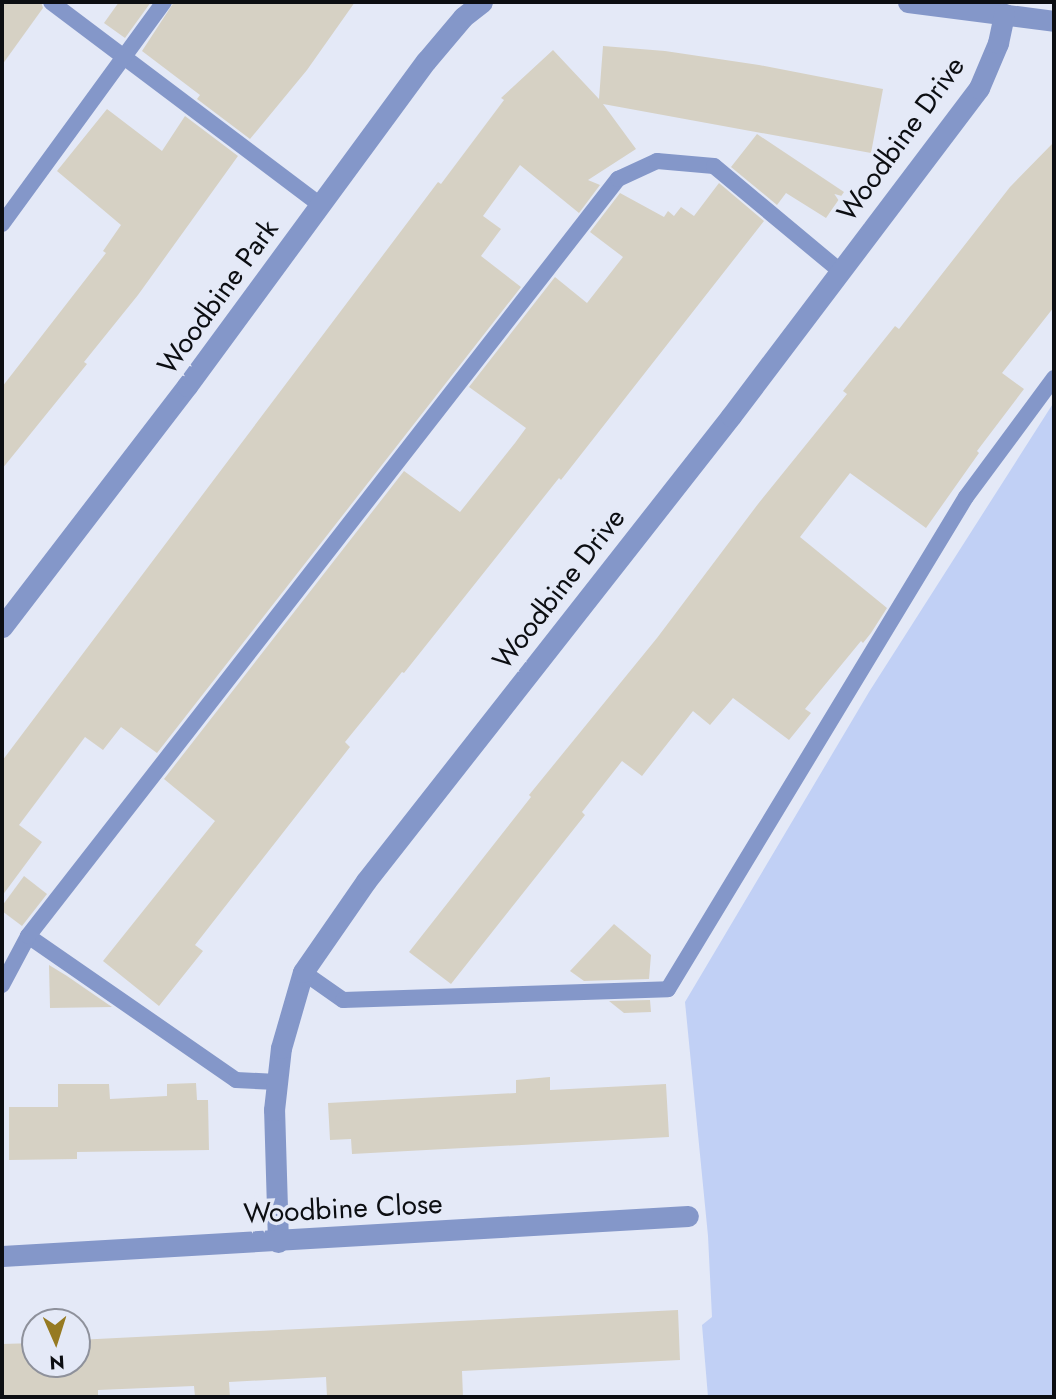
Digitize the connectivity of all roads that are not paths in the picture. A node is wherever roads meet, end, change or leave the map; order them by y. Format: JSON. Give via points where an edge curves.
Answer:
{"nodes":[{"id":1,"x":51,"y":2,"type":"edge"},
{"id":2,"x":164,"y":2,"type":"edge"},
{"id":3,"x":482,"y":2,"type":"edge"},
{"id":4,"x":908,"y":2,"type":"edge"},
{"id":5,"x":1004,"y":14,"type":"junction"},
{"id":6,"x":1054,"y":21,"type":"edge"},
{"id":7,"x":124,"y":56,"type":"junction"},
{"id":8,"x":320,"y":205,"type":"junction"},
{"id":9,"x":2,"y":224,"type":"edge"},
{"id":10,"x":840,"y":271,"type":"junction"},
{"id":11,"x":1054,"y":378,"type":"edge"},
{"id":12,"x":2,"y":627,"type":"edge"},
{"id":13,"x":28,"y":936,"type":"junction"},
{"id":14,"x":303,"y":972,"type":"junction"},
{"id":15,"x":2,"y":985,"type":"edge"},
{"id":16,"x":277,"y":1082,"type":"junction"},
{"id":17,"x":688,"y":1216,"type":"dead end"},
{"id":18,"x":278,"y":1242,"type":"junction"},
{"id":19,"x":2,"y":1256,"type":"edge"}],
"edges":[{"from":1,"to":7,"type":"lane"},
{"from":2,"to":7,"type":"lane"},
{"from":3,"to":8,"type":"street","name":"Woodbine Park","via":[[426,61]]},
{"from":4,"to":5,"type":"street"},
{"from":5,"to":6,"type":"street"},
{"from":5,"to":10,"type":"street","name":"Woodbine Drive","via":[[998,43],[979,88]]},
{"from":7,"to":8,"type":"lane"},
{"from":7,"to":9,"type":"lane"},
{"from":8,"to":12,"type":"street","name":"Woodbine Park"},
{"from":10,"to":13,"type":"lane","via":[[714,166],[657,161],[618,179]]},
{"from":10,"to":14,"type":"street","name":"Woodbine Drive","via":[[366,881]]},
{"from":11,"to":14,"type":"lane","via":[[966,497],[668,989],[343,1000]]},
{"from":13,"to":15,"type":"lane"},
{"from":13,"to":16,"type":"lane","via":[[236,1080]]},
{"from":14,"to":16,"type":"street","name":"Woodbine Drive","via":[[281,1048]]},
{"from":16,"to":18,"type":"street","name":"Woodbine Drive"},
{"from":17,"to":18,"type":"street","name":"Woodbine Close"},
{"from":18,"to":19,"type":"street","name":"Woodbine Close"}]}
